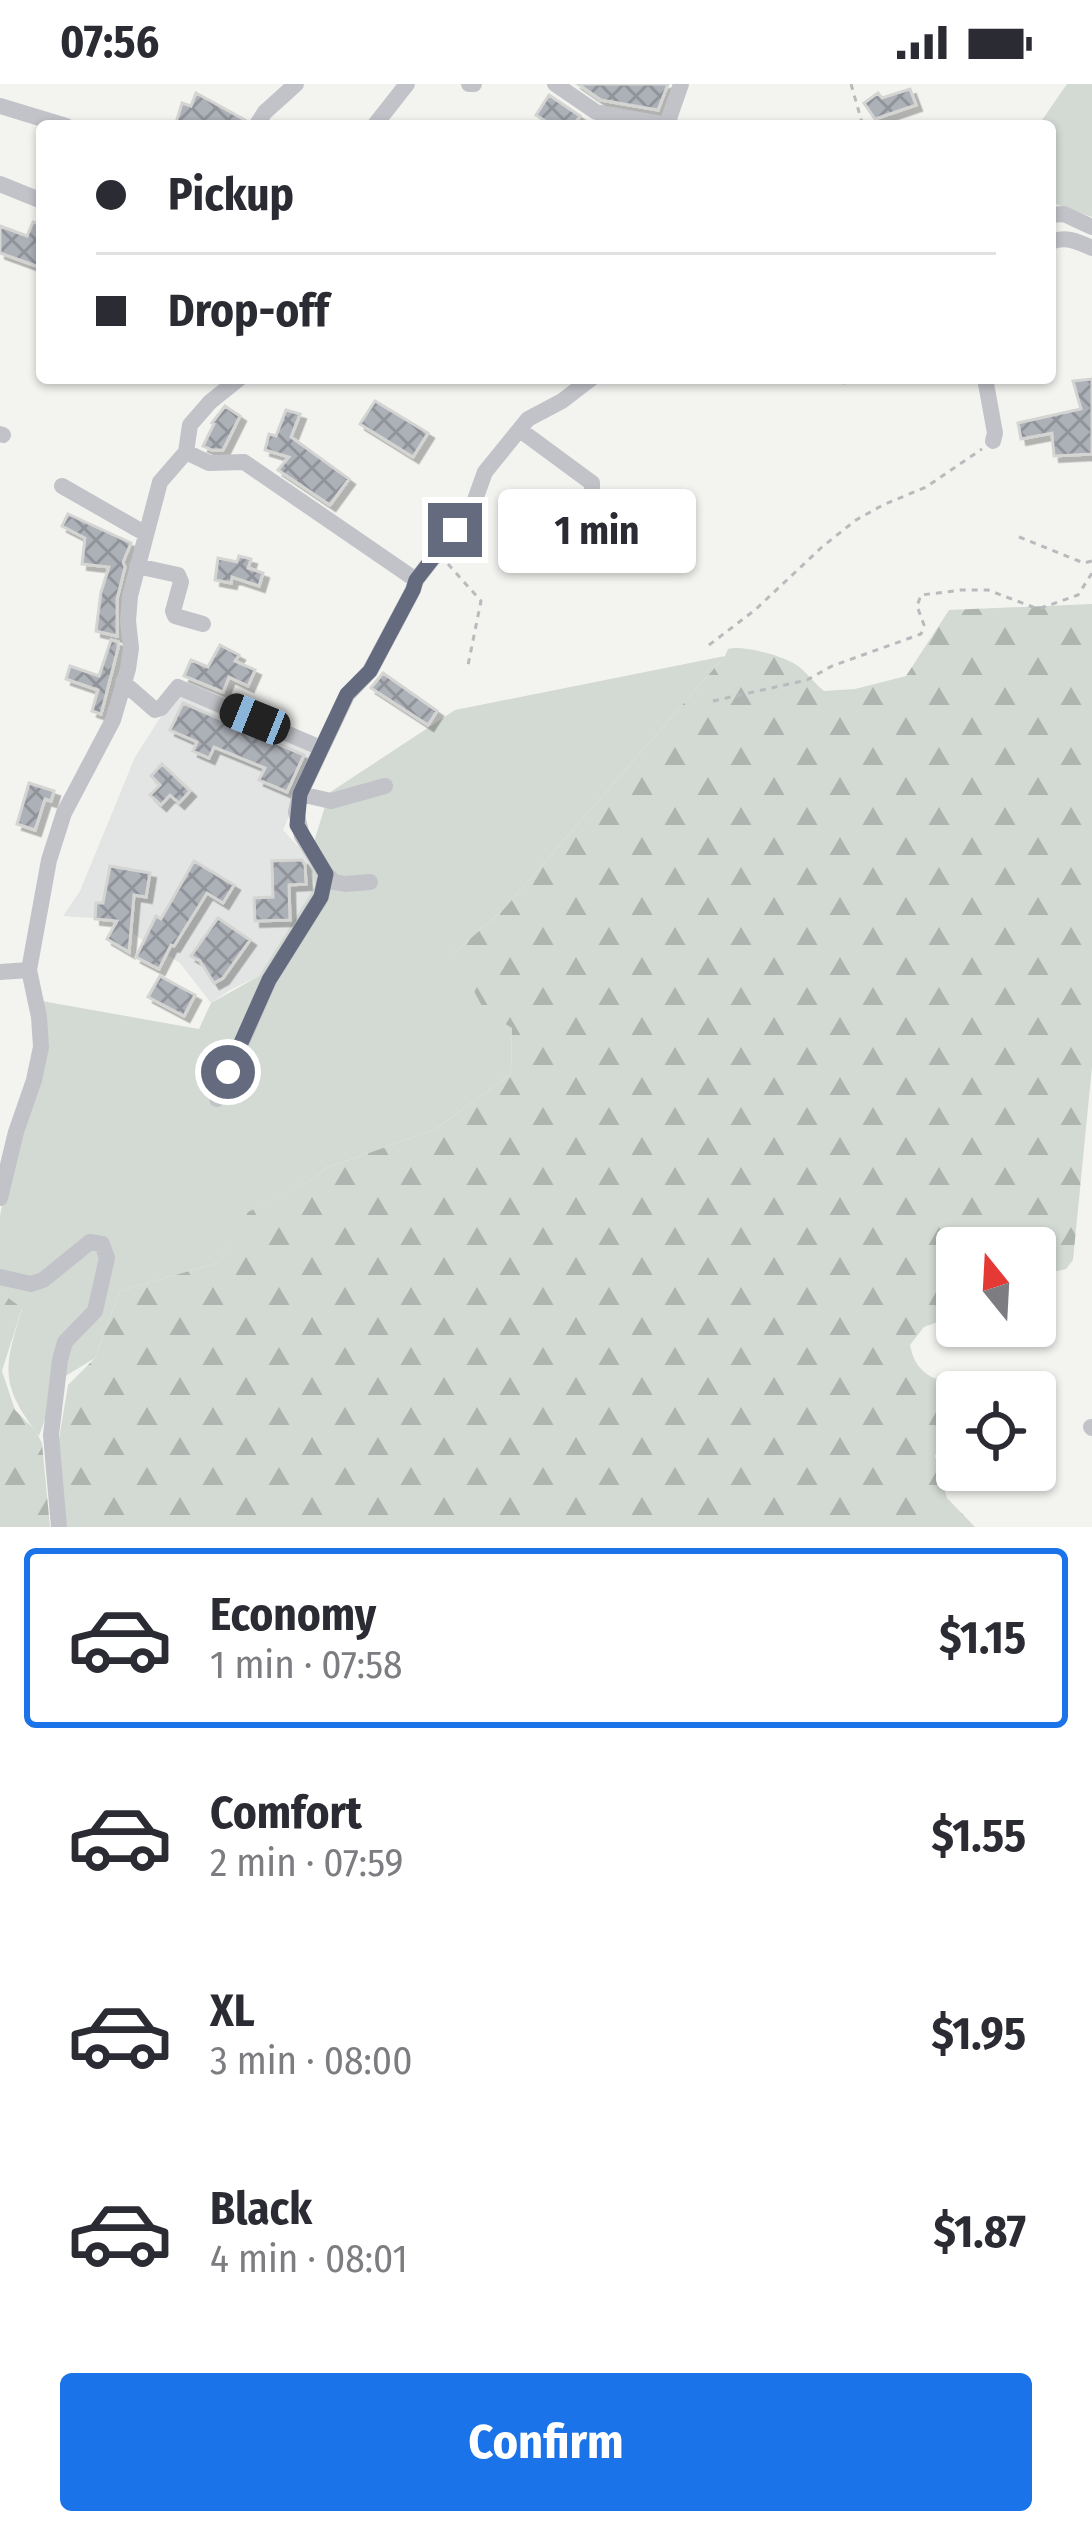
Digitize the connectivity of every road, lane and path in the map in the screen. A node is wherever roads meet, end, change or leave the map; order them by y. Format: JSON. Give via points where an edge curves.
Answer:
{"nodes":[{"id":1,"x":296,"y":84,"type":"edge"},
{"id":2,"x":407,"y":84,"type":"edge"},
{"id":3,"x":555,"y":84,"type":"edge"},
{"id":4,"x":681,"y":84,"type":"edge"},
{"id":5,"x":850,"y":84,"type":"edge"},
{"id":6,"x":0,"y":106,"type":"edge"},
{"id":7,"x":46,"y":120,"type":"edge"},
{"id":8,"x":260,"y":120,"type":"edge"},
{"id":9,"x":379,"y":120,"type":"edge"},
{"id":10,"x":642,"y":120,"type":"edge"},
{"id":11,"x":671,"y":120,"type":"edge"},
{"id":12,"x":861,"y":120,"type":"edge"},
{"id":13,"x":0,"y":184,"type":"edge"},
{"id":14,"x":36,"y":199,"type":"edge"},
{"id":15,"x":1056,"y":215,"type":"edge"},
{"id":16,"x":1092,"y":227,"type":"edge"},
{"id":17,"x":1056,"y":241,"type":"edge"},
{"id":18,"x":1092,"y":248,"type":"edge"},
{"id":19,"x":227,"y":384,"type":"edge"},
{"id":20,"x":584,"y":384,"type":"edge"},
{"id":21,"x":986,"y":384,"type":"edge"},
{"id":22,"x":520,"y":430,"type":"junction"},
{"id":23,"x":993,"y":441,"type":"joint"},
{"id":24,"x":186,"y":452,"type":"junction"},
{"id":25,"x":62,"y":486,"type":"dead end"},
{"id":26,"x":653,"y":531,"type":"dead end"},
{"id":27,"x":146,"y":534,"type":"junction"},
{"id":28,"x":1019,"y":537,"type":"dead end"},
{"id":29,"x":439,"y":554,"type":"junction"},
{"id":30,"x":1092,"y":561,"type":"edge"},
{"id":31,"x":1084,"y":563,"type":"junction"},
{"id":32,"x":137,"y":566,"type":"junction"},
{"id":33,"x":1092,"y":572,"type":"edge"},
{"id":34,"x":416,"y":580,"type":"junction"},
{"id":35,"x":203,"y":624,"type":"dead end"},
{"id":36,"x":709,"y":645,"type":"dead end"},
{"id":37,"x":466,"y":670,"type":"dead end"},
{"id":38,"x":123,"y":682,"type":"junction"},
{"id":39,"x":713,"y":701,"type":"dead end"},
{"id":40,"x":321,"y":748,"type":"junction"},
{"id":41,"x":385,"y":786,"type":"dead end"},
{"id":42,"x":300,"y":794,"type":"junction"},
{"id":43,"x":326,"y":874,"type":"junction"},
{"id":44,"x":370,"y":882,"type":"dead end"},
{"id":45,"x":28,"y":970,"type":"junction"},
{"id":46,"x":0,"y":972,"type":"edge"},
{"id":47,"x":217,"y":1099,"type":"dead end"},
{"id":48,"x":0,"y":1198,"type":"edge"},
{"id":49,"x":0,"y":1277,"type":"edge"},
{"id":50,"x":58,"y":1527,"type":"edge"}],
"edges":[{"from":1,"to":8,"type":"street"},
{"from":2,"to":9,"type":"street"},
{"from":3,"to":10,"type":"street","via":[[596,112]]},
{"from":4,"to":11,"type":"street"},
{"from":5,"to":12,"type":"path"},
{"from":6,"to":7,"type":"street"},
{"from":13,"to":14,"type":"street"},
{"from":15,"to":16,"type":"street"},
{"from":17,"to":18,"type":"street"},
{"from":19,"to":24,"type":"street","via":[[190,425]]},
{"from":20,"to":22,"type":"street"},
{"from":21,"to":23,"type":"street"},
{"from":22,"to":26,"type":"street","via":[[592,483],[590,501]]},
{"from":22,"to":29,"type":"street","via":[[485,472],[472,508]]},
{"from":23,"to":36,"type":"path","via":[[926,487],[856,520]]},
{"from":24,"to":27,"type":"street","via":[[160,482]]},
{"from":24,"to":34,"type":"street","via":[[209,464],[244,462]]},
{"from":25,"to":27,"type":"street"},
{"from":27,"to":32,"type":"street"},
{"from":28,"to":31,"type":"path"},
{"from":29,"to":34,"type":"street"},
{"from":29,"to":37,"type":"path","via":[[481,601]]},
{"from":30,"to":31,"type":"path"},
{"from":31,"to":33,"type":"path"},
{"from":32,"to":35,"type":"street","via":[[178,574],[175,616]]},
{"from":32,"to":38,"type":"street"},
{"from":33,"to":39,"type":"path","via":[[1078,595],[1037,609],[988,590],[921,595],[921,634],[807,680]]},
{"from":34,"to":40,"type":"street"},
{"from":38,"to":40,"type":"street","via":[[155,710],[178,687]]},
{"from":38,"to":45,"type":"street","via":[[113,720],[64,813]]},
{"from":40,"to":42,"type":"street"},
{"from":41,"to":42,"type":"street","via":[[331,801]]},
{"from":42,"to":43,"type":"street","via":[[297,825]]},
{"from":43,"to":44,"type":"street","via":[[345,884]]},
{"from":43,"to":47,"type":"street"},
{"from":45,"to":46,"type":"street"},
{"from":45,"to":48,"type":"street","via":[[41,1047]]},
{"from":49,"to":50,"type":"street","via":[[43,1280],[89,1242],[102,1244],[107,1258],[95,1311],[65,1342],[60,1360],[51,1436]]}]}
